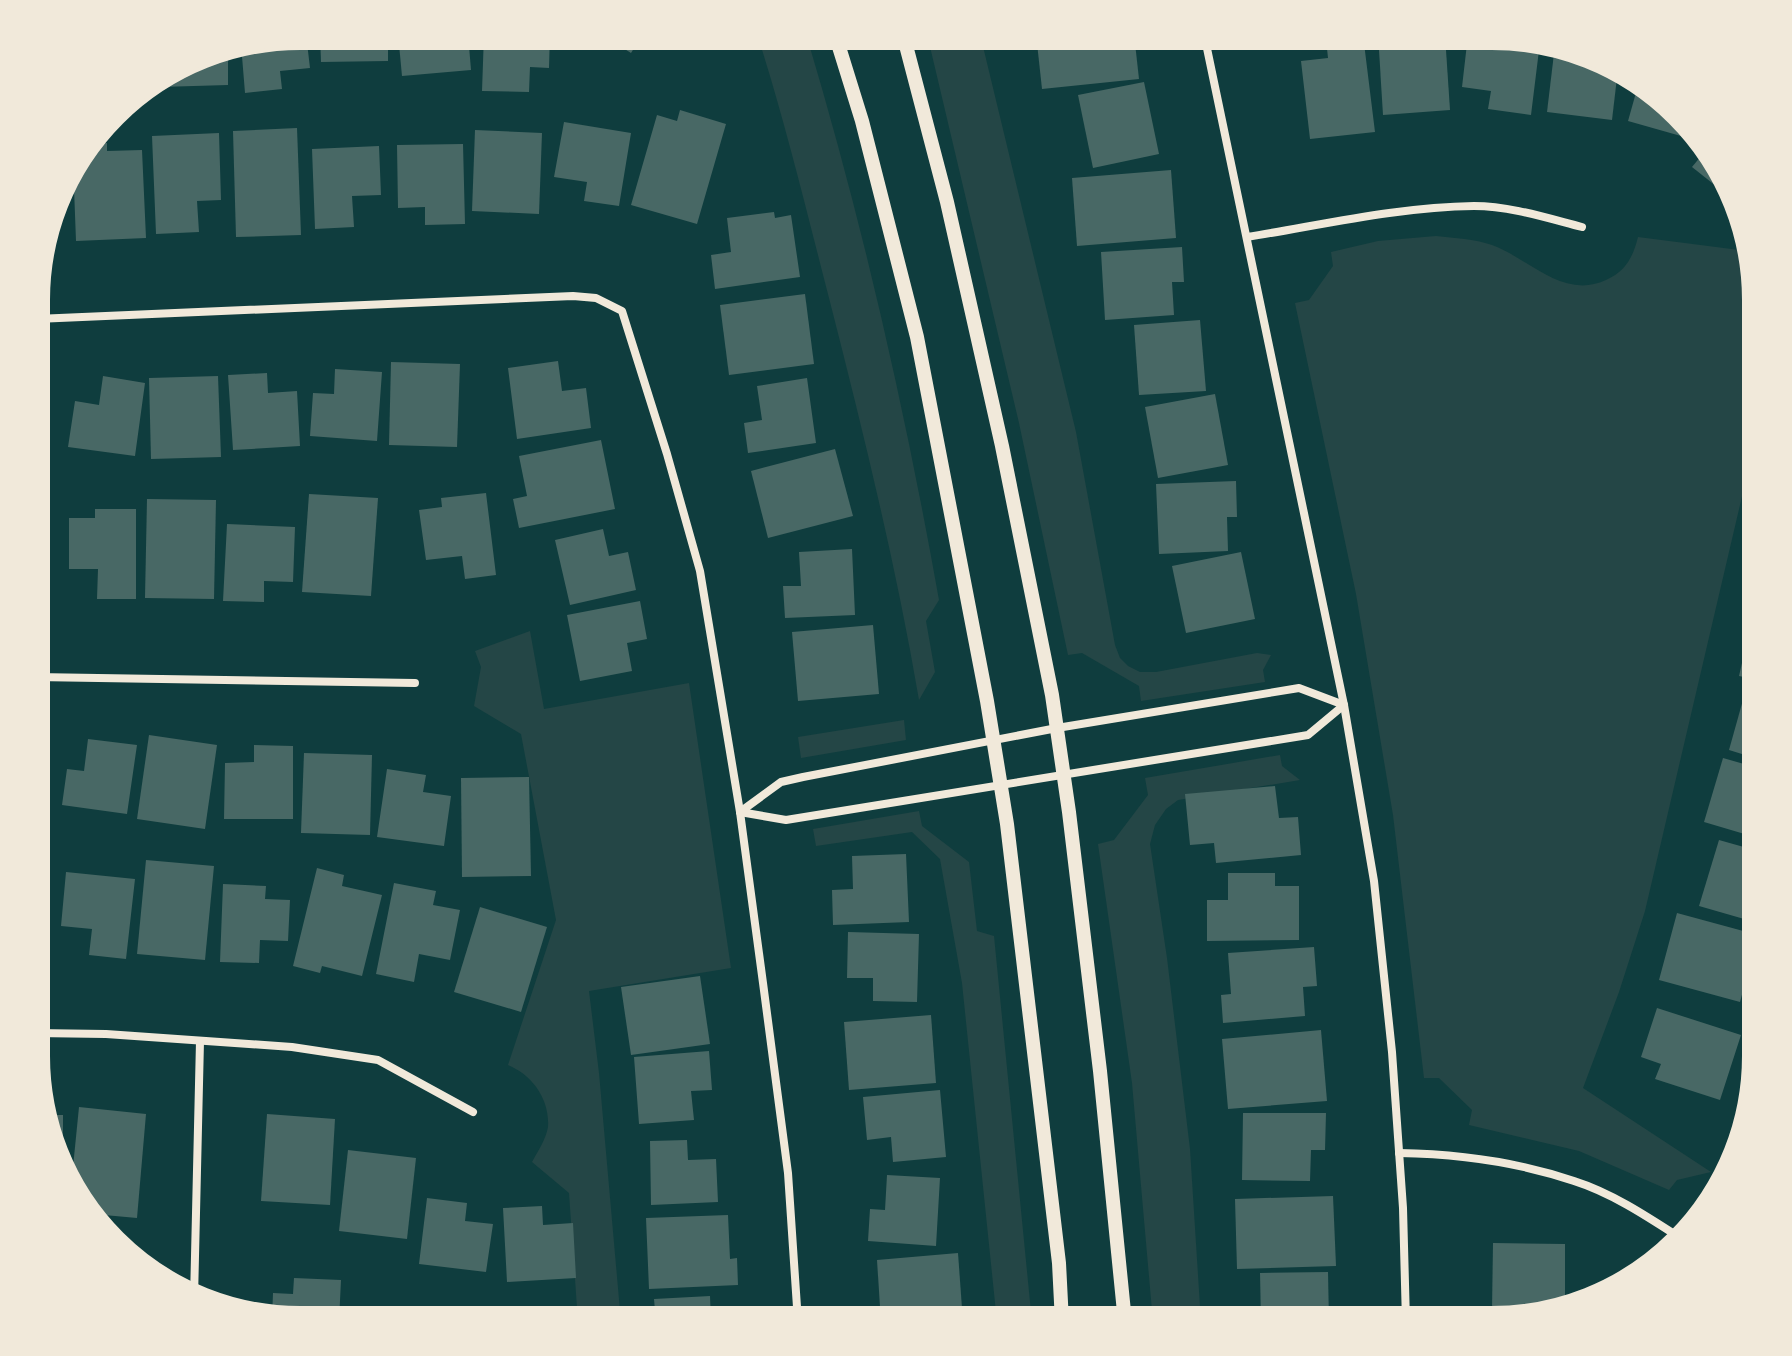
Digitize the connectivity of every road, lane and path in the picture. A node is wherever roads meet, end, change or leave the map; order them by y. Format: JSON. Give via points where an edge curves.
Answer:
{"nodes":[{"id":1,"x":839,"y":48,"type":"edge"},
{"id":2,"x":907,"y":49,"type":"edge"},
{"id":3,"x":1207,"y":49,"type":"edge"},
{"id":4,"x":1582,"y":227,"type":"dead end"},
{"id":5,"x":1247,"y":237,"type":"junction"},
{"id":6,"x":48,"y":318,"type":"edge"},
{"id":7,"x":48,"y":677,"type":"edge"},
{"id":8,"x":415,"y":683,"type":"dead end"},
{"id":9,"x":1344,"y":705,"type":"junction"},
{"id":10,"x":1057,"y":728,"type":"junction"},
{"id":11,"x":992,"y":741,"type":"junction"},
{"id":12,"x":1064,"y":774,"type":"junction"},
{"id":13,"x":1000,"y":784,"type":"junction"},
{"id":14,"x":740,"y":812,"type":"junction"},
{"id":15,"x":49,"y":1033,"type":"edge"},
{"id":16,"x":200,"y":1041,"type":"junction"},
{"id":17,"x":473,"y":1112,"type":"dead end"},
{"id":18,"x":1399,"y":1153,"type":"junction"},
{"id":19,"x":1671,"y":1232,"type":"edge"},
{"id":20,"x":194,"y":1284,"type":"edge"},
{"id":21,"x":797,"y":1307,"type":"edge"},
{"id":22,"x":1061,"y":1308,"type":"edge"},
{"id":23,"x":1124,"y":1308,"type":"edge"},
{"id":24,"x":1405,"y":1308,"type":"edge"}],
"edges":[{"from":1,"to":11,"type":"street","via":[[917,337]]},
{"from":2,"to":10,"type":"street","via":[[1002,446]]},
{"from":3,"to":5,"type":"street"},
{"from":4,"to":5,"type":"street","via":[[1476,206],[1404,211]]},
{"from":5,"to":9,"type":"street"},
{"from":6,"to":14,"type":"street","via":[[573,296],[596,298],[622,311],[700,571]]},
{"from":7,"to":8,"type":"street"},
{"from":9,"to":10,"type":"street","via":[[1299,688]]},
{"from":9,"to":12,"type":"street","via":[[1308,735]]},
{"from":9,"to":18,"type":"street","via":[[1374,881]]},
{"from":10,"to":11,"type":"street"},
{"from":10,"to":12,"type":"street"},
{"from":11,"to":13,"type":"street"},
{"from":11,"to":14,"type":"street","via":[[781,782]]},
{"from":12,"to":13,"type":"street"},
{"from":12,"to":23,"type":"street"},
{"from":13,"to":14,"type":"street","via":[[786,820]]},
{"from":13,"to":22,"type":"street"},
{"from":14,"to":21,"type":"street","via":[[788,1173]]},
{"from":15,"to":16,"type":"street"},
{"from":16,"to":17,"type":"street","via":[[378,1060]]},
{"from":16,"to":20,"type":"street"},
{"from":18,"to":19,"type":"street","via":[[1505,1163],[1576,1181]]},
{"from":18,"to":24,"type":"street"}]}
